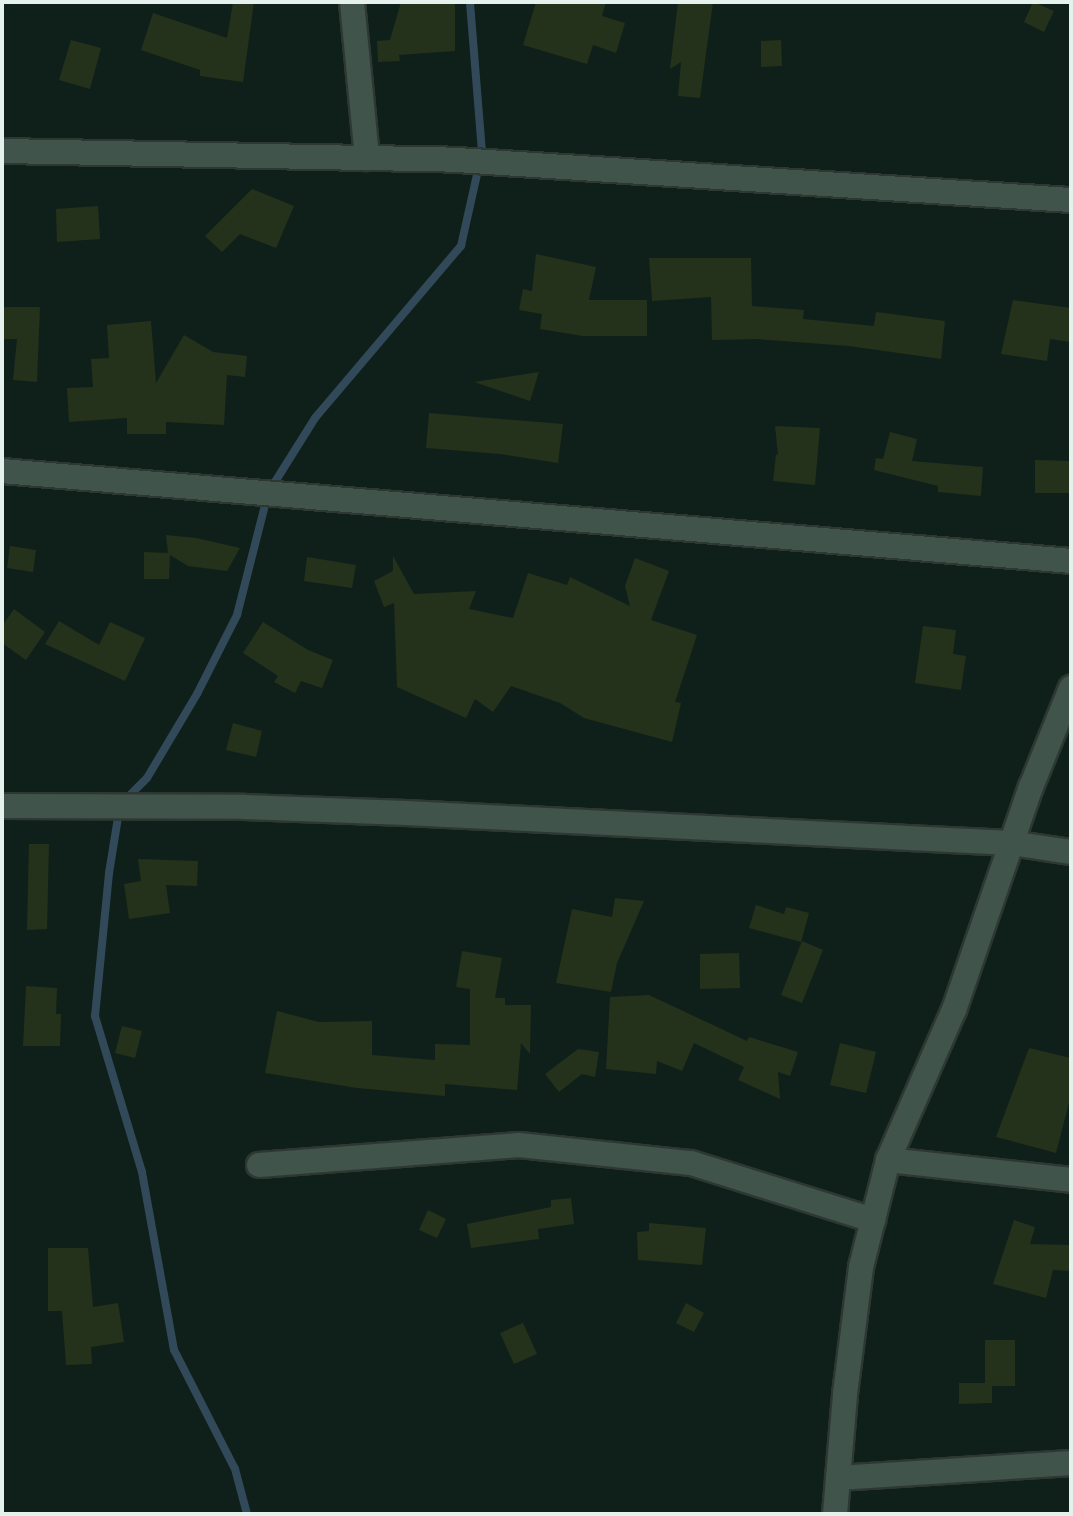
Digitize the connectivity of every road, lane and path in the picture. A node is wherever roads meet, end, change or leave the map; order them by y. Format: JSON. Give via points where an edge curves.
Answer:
{"nodes":[{"id":1,"x":352,"y":2,"type":"edge"},
{"id":2,"x":2,"y":151,"type":"edge"},
{"id":3,"x":367,"y":158,"type":"junction"},
{"id":4,"x":1071,"y":200,"type":"edge"},
{"id":5,"x":2,"y":471,"type":"edge"},
{"id":6,"x":1071,"y":561,"type":"edge"},
{"id":7,"x":1071,"y":688,"type":"edge"},
{"id":8,"x":2,"y":806,"type":"edge"},
{"id":9,"x":1011,"y":843,"type":"junction"},
{"id":10,"x":1071,"y":852,"type":"edge"},
{"id":11,"x":888,"y":1160,"type":"junction"},
{"id":12,"x":259,"y":1165,"type":"dead end"},
{"id":13,"x":1071,"y":1180,"type":"edge"},
{"id":14,"x":873,"y":1220,"type":"junction"},
{"id":15,"x":1071,"y":1463,"type":"edge"},
{"id":16,"x":838,"y":1478,"type":"junction"},
{"id":17,"x":835,"y":1514,"type":"edge"}],
"edges":[{"from":1,"to":3,"type":"street"},
{"from":2,"to":3,"type":"street"},
{"from":3,"to":4,"type":"street"},
{"from":5,"to":6,"type":"street"},
{"from":7,"to":9,"type":"street"},
{"from":8,"to":9,"type":"street","via":[[244,807]]},
{"from":9,"to":10,"type":"street"},
{"from":9,"to":11,"type":"street","via":[[954,1010]]},
{"from":11,"to":13,"type":"street"},
{"from":11,"to":14,"type":"street"},
{"from":12,"to":14,"type":"street","via":[[519,1145],[691,1163]]},
{"from":14,"to":16,"type":"street","via":[[861,1267]]},
{"from":15,"to":16,"type":"street"},
{"from":16,"to":17,"type":"street"}]}
